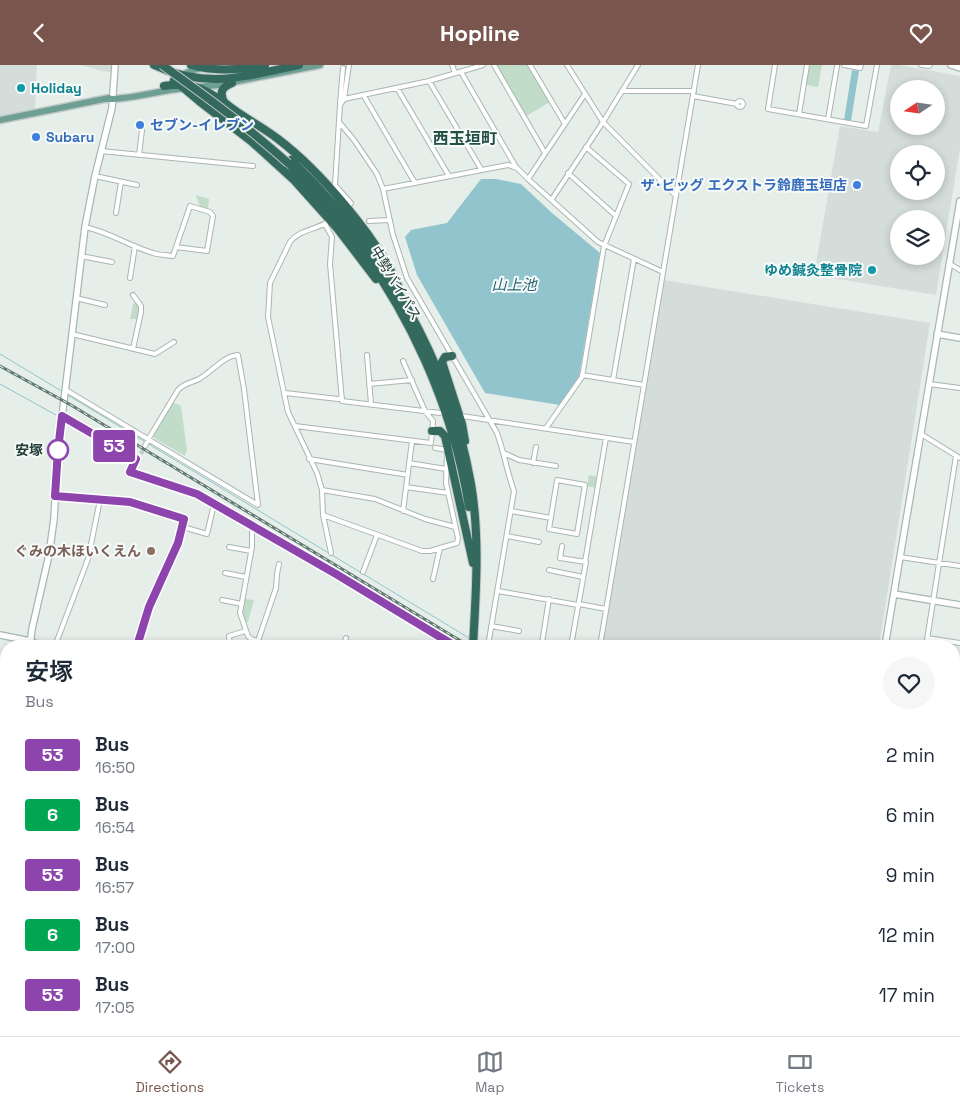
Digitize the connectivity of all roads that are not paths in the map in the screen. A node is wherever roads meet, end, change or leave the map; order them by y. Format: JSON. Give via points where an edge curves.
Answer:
{"nodes":[{"id":1,"x":115,"y":65,"type":"edge"},
{"id":2,"x":154,"y":65,"type":"edge"},
{"id":3,"x":162,"y":65,"type":"edge"},
{"id":4,"x":169,"y":65,"type":"edge"},
{"id":5,"x":191,"y":65,"type":"edge"},
{"id":6,"x":265,"y":65,"type":"edge"},
{"id":7,"x":298,"y":65,"type":"edge"},
{"id":8,"x":320,"y":65,"type":"edge"},
{"id":9,"x":348,"y":65,"type":"edge"},
{"id":10,"x":452,"y":65,"type":"edge"},
{"id":11,"x":483,"y":65,"type":"edge"},
{"id":12,"x":494,"y":65,"type":"edge"},
{"id":13,"x":530,"y":65,"type":"edge"},
{"id":14,"x":568,"y":65,"type":"edge"},
{"id":15,"x":638,"y":65,"type":"edge"},
{"id":16,"x":698,"y":65,"type":"edge"},
{"id":17,"x":775,"y":65,"type":"edge"},
{"id":18,"x":807,"y":65,"type":"edge"},
{"id":19,"x":836,"y":65,"type":"edge"},
{"id":20,"x":844,"y":65,"type":"edge"},
{"id":21,"x":861,"y":65,"type":"edge"},
{"id":22,"x":877,"y":65,"type":"edge"},
{"id":23,"x":920,"y":65,"type":"edge"},
{"id":24,"x":930,"y":65,"type":"edge"},
{"id":25,"x":951,"y":65,"type":"edge"},
{"id":26,"x":227,"y":67,"type":"edge"},
{"id":27,"x":202,"y":68,"type":"junction"},
{"id":28,"x":343,"y":68,"type":"dead end"},
{"id":29,"x":960,"y":68,"type":"edge"},
{"id":30,"x":460,"y":72,"type":"junction"},
{"id":31,"x":455,"y":73,"type":"junction"},
{"id":32,"x":429,"y":81,"type":"junction"},
{"id":33,"x":179,"y":82,"type":"junction"},
{"id":34,"x":232,"y":83,"type":"junction"},
{"id":35,"x":164,"y":87,"type":"joint"},
{"id":36,"x":198,"y":87,"type":"junction"},
{"id":37,"x":396,"y":88,"type":"junction"},
{"id":38,"x":623,"y":91,"type":"junction"},
{"id":39,"x":693,"y":93,"type":"junction"},
{"id":40,"x":585,"y":94,"type":"junction"},
{"id":41,"x":364,"y":95,"type":"junction"},
{"id":42,"x":114,"y":98,"type":"junction"},
{"id":43,"x":344,"y":99,"type":"junction"},
{"id":44,"x":224,"y":103,"type":"junction"},
{"id":45,"x":737,"y":104,"type":"dead end"},
{"id":46,"x":340,"y":105,"type":"junction"},
{"id":47,"x":799,"y":114,"type":"junction"},
{"id":48,"x":828,"y":119,"type":"junction"},
{"id":49,"x":0,"y":120,"type":"edge"},
{"id":50,"x":339,"y":122,"type":"junction"},
{"id":51,"x":604,"y":122,"type":"junction"},
{"id":52,"x":565,"y":124,"type":"junction"},
{"id":53,"x":142,"y":130,"type":"dead end"},
{"id":54,"x":586,"y":147,"type":"junction"},
{"id":55,"x":101,"y":151,"type":"junction"},
{"id":56,"x":545,"y":153,"type":"junction"},
{"id":57,"x":139,"y":155,"type":"junction"},
{"id":58,"x":289,"y":161,"type":"junction"},
{"id":59,"x":253,"y":166,"type":"dead end"},
{"id":60,"x":516,"y":167,"type":"junction"},
{"id":61,"x":481,"y":169,"type":"junction"},
{"id":62,"x":568,"y":173,"type":"junction"},
{"id":63,"x":95,"y":176,"type":"junction"},
{"id":64,"x":449,"y":176,"type":"junction"},
{"id":65,"x":528,"y":179,"type":"junction"},
{"id":66,"x":121,"y":182,"type":"junction"},
{"id":67,"x":415,"y":183,"type":"junction"},
{"id":68,"x":137,"y":185,"type":"dead end"},
{"id":69,"x":383,"y":189,"type":"junction"},
{"id":70,"x":676,"y":196,"type":"junction"},
{"id":71,"x":552,"y":199,"type":"junction"},
{"id":72,"x":960,"y":201,"type":"edge"},
{"id":73,"x":348,"y":205,"type":"dead end"},
{"id":74,"x":116,"y":213,"type":"dead end"},
{"id":75,"x":616,"y":216,"type":"junction"},
{"id":76,"x":390,"y":220,"type":"junction"},
{"id":77,"x":329,"y":221,"type":"dead end"},
{"id":78,"x":369,"y":221,"type":"dead end"},
{"id":79,"x":325,"y":224,"type":"junction"},
{"id":80,"x":85,"y":227,"type":"junction"},
{"id":81,"x":135,"y":246,"type":"junction"},
{"id":82,"x":604,"y":246,"type":"junction"},
{"id":83,"x":176,"y":247,"type":"junction"},
{"id":84,"x":81,"y":257,"type":"junction"},
{"id":85,"x":634,"y":259,"type":"junction"},
{"id":86,"x":112,"y":262,"type":"dead end"},
{"id":87,"x":950,"y":264,"type":"junction"},
{"id":88,"x":960,"y":270,"type":"edge"},
{"id":89,"x":663,"y":272,"type":"junction"},
{"id":90,"x":130,"y":279,"type":"dead end"},
{"id":91,"x":133,"y":295,"type":"dead end"},
{"id":92,"x":76,"y":298,"type":"junction"},
{"id":93,"x":405,"y":303,"type":"junction"},
{"id":94,"x":105,"y":305,"type":"dead end"},
{"id":95,"x":401,"y":312,"type":"junction"},
{"id":96,"x":72,"y":334,"type":"junction"},
{"id":97,"x":937,"y":334,"type":"junction"},
{"id":98,"x":960,"y":338,"type":"edge"},
{"id":99,"x":174,"y":343,"type":"dead end"},
{"id":100,"x":133,"y":349,"type":"junction"},
{"id":101,"x":367,"y":355,"type":"dead end"},
{"id":102,"x":452,"y":356,"type":"junction"},
{"id":103,"x":403,"y":361,"type":"dead end"},
{"id":104,"x":582,"y":375,"type":"junction"},
{"id":105,"x":412,"y":380,"type":"junction"},
{"id":106,"x":613,"y":380,"type":"junction"},
{"id":107,"x":929,"y":383,"type":"junction"},
{"id":108,"x":370,"y":384,"type":"junction"},
{"id":109,"x":644,"y":385,"type":"junction"},
{"id":110,"x":960,"y":388,"type":"edge"},
{"id":111,"x":65,"y":392,"type":"junction"},
{"id":112,"x":285,"y":393,"type":"junction"},
{"id":113,"x":342,"y":398,"type":"junction"},
{"id":114,"x":371,"y":404,"type":"junction"},
{"id":115,"x":425,"y":411,"type":"junction"},
{"id":116,"x":440,"y":413,"type":"dead end"},
{"id":117,"x":62,"y":416,"type":"junction"},
{"id":118,"x":462,"y":416,"type":"dead end"},
{"id":119,"x":490,"y":420,"type":"junction"},
{"id":120,"x":295,"y":426,"type":"junction"},
{"id":121,"x":546,"y":428,"type":"junction"},
{"id":122,"x":432,"y":431,"type":"junction"},
{"id":123,"x":920,"y":434,"type":"junction"},
{"id":124,"x":606,"y":438,"type":"junction"},
{"id":125,"x":412,"y":441,"type":"junction"},
{"id":126,"x":147,"y":442,"type":"junction"},
{"id":127,"x":634,"y":442,"type":"junction"},
{"id":128,"x":536,"y":447,"type":"dead end"},
{"id":129,"x":436,"y":448,"type":"dead end"},
{"id":130,"x":504,"y":453,"type":"junction"},
{"id":131,"x":140,"y":454,"type":"tunnel mouth"},
{"id":132,"x":958,"y":457,"type":"edge"},
{"id":133,"x":136,"y":459,"type":"junction"},
{"id":134,"x":309,"y":459,"type":"junction"},
{"id":135,"x":409,"y":463,"type":"junction"},
{"id":136,"x":534,"y":463,"type":"junction"},
{"id":137,"x":556,"y":466,"type":"dead end"},
{"id":138,"x":446,"y":469,"type":"junction"},
{"id":139,"x":408,"y":475,"type":"junction"},
{"id":140,"x":469,"y":476,"type":"junction"},
{"id":141,"x":406,"y":487,"type":"junction"},
{"id":142,"x":322,"y":490,"type":"junction"},
{"id":143,"x":448,"y":493,"type":"junction"},
{"id":144,"x":55,"y":496,"type":"junction"},
{"id":145,"x":100,"y":500,"type":"junction"},
{"id":146,"x":214,"y":504,"type":"junction"},
{"id":147,"x":403,"y":511,"type":"junction"},
{"id":148,"x":511,"y":511,"type":"junction"},
{"id":149,"x":323,"y":515,"type":"junction"},
{"id":150,"x":551,"y":518,"type":"junction"},
{"id":151,"x":252,"y":525,"type":"junction"},
{"id":152,"x":183,"y":527,"type":"junction"},
{"id":153,"x":455,"y":527,"type":"junction"},
{"id":154,"x":377,"y":535,"type":"junction"},
{"id":155,"x":507,"y":536,"type":"junction"},
{"id":156,"x":539,"y":542,"type":"dead end"},
{"id":157,"x":562,"y":546,"type":"dead end"},
{"id":158,"x":229,"y":547,"type":"dead end"},
{"id":159,"x":440,"y":549,"type":"junction"},
{"id":160,"x":251,"y":551,"type":"junction"},
{"id":161,"x":331,"y":553,"type":"dead end"},
{"id":162,"x":900,"y":557,"type":"junction"},
{"id":163,"x":585,"y":562,"type":"junction"},
{"id":164,"x":939,"y":563,"type":"junction"},
{"id":165,"x":280,"y":564,"type":"dead end"},
{"id":166,"x":474,"y":565,"type":"junction"},
{"id":167,"x":960,"y":566,"type":"edge"},
{"id":168,"x":549,"y":571,"type":"dead end"},
{"id":169,"x":363,"y":572,"type":"dead end"},
{"id":170,"x":225,"y":573,"type":"dead end"},
{"id":171,"x":246,"y":577,"type":"junction"},
{"id":172,"x":583,"y":577,"type":"junction"},
{"id":173,"x":433,"y":579,"type":"dead end"},
{"id":174,"x":475,"y":591,"type":"junction"},
{"id":175,"x":498,"y":591,"type":"junction"},
{"id":176,"x":894,"y":594,"type":"junction"},
{"id":177,"x":549,"y":599,"type":"junction"},
{"id":178,"x":222,"y":600,"type":"dead end"},
{"id":179,"x":932,"y":600,"type":"junction"},
{"id":180,"x":242,"y":604,"type":"junction"},
{"id":181,"x":578,"y":605,"type":"junction"},
{"id":182,"x":960,"y":605,"type":"edge"},
{"id":183,"x":606,"y":609,"type":"junction"},
{"id":184,"x":491,"y":626,"type":"junction"},
{"id":185,"x":245,"y":631,"type":"junction"},
{"id":186,"x":519,"y":631,"type":"dead end"},
{"id":187,"x":0,"y":635,"type":"edge"},
{"id":188,"x":927,"y":638,"type":"joint"},
{"id":189,"x":17,"y":640,"type":"edge"},
{"id":190,"x":31,"y":640,"type":"edge"},
{"id":191,"x":57,"y":640,"type":"edge"},
{"id":192,"x":139,"y":640,"type":"edge"},
{"id":193,"x":229,"y":640,"type":"edge"},
{"id":194,"x":254,"y":640,"type":"edge"},
{"id":195,"x":258,"y":640,"type":"edge"},
{"id":196,"x":445,"y":640,"type":"edge"},
{"id":197,"x":474,"y":640,"type":"edge"},
{"id":198,"x":489,"y":640,"type":"edge"},
{"id":199,"x":542,"y":640,"type":"edge"},
{"id":200,"x":572,"y":640,"type":"edge"},
{"id":201,"x":601,"y":640,"type":"edge"},
{"id":202,"x":886,"y":640,"type":"edge"},
{"id":203,"x":940,"y":640,"type":"edge"}],
"edges":[{"from":1,"to":42,"type":"street"},
{"from":2,"to":33,"type":"highway"},
{"from":3,"to":58,"type":"highway","name":"中勢バイパス","bridge":true},
{"from":4,"to":58,"type":"highway","name":"中勢バイパス","bridge":true,"via":[[261,134]]},
{"from":5,"to":27,"type":"highway"},
{"from":6,"to":26,"type":"highway","via":[[239,70]]},
{"from":7,"to":33,"type":"highway","via":[[215,80]]},
{"from":8,"to":34,"type":"main road"},
{"from":9,"to":43,"type":"street"},
{"from":10,"to":31,"type":"street"},
{"from":11,"to":30,"type":"street"},
{"from":12,"to":56,"type":"street"},
{"from":13,"to":52,"type":"street"},
{"from":14,"to":40,"type":"street"},
{"from":15,"to":38,"type":"street"},
{"from":16,"to":39,"type":"street"},
{"from":17,"to":47,"type":"street","via":[[768,109]]},
{"from":18,"to":47,"type":"street"},
{"from":19,"to":48,"type":"street"},
{"from":20,"to":21,"type":"street","via":[[860,68]]},
{"from":22,"to":48,"type":"street","via":[[866,126]]},
{"from":23,"to":24,"type":"street"},
{"from":25,"to":29,"type":"street"},
{"from":26,"to":27,"type":"highway"},
{"from":27,"to":33,"type":"main road","via":[[193,70]]},
{"from":28,"to":46,"type":"street"},
{"from":30,"to":31,"type":"street"},
{"from":30,"to":60,"type":"street"},
{"from":31,"to":32,"type":"street"},
{"from":32,"to":37,"type":"street"},
{"from":32,"to":61,"type":"street"},
{"from":33,"to":35,"type":"highway"},
{"from":33,"to":36,"type":"highway"},
{"from":33,"to":42,"type":"main road"},
{"from":33,"to":95,"type":"highway","via":[[294,180],[337,228]]},
{"from":34,"to":36,"type":"main road"},
{"from":34,"to":44,"type":"highway","via":[[221,91]]},
{"from":35,"to":42,"type":"main road"},
{"from":36,"to":44,"type":"highway"},
{"from":37,"to":41,"type":"street"},
{"from":37,"to":64,"type":"street"},
{"from":38,"to":39,"type":"street"},
{"from":38,"to":51,"type":"street"},
{"from":39,"to":45,"type":"street"},
{"from":39,"to":70,"type":"street"},
{"from":40,"to":51,"type":"street"},
{"from":40,"to":52,"type":"street"},
{"from":41,"to":43,"type":"street"},
{"from":41,"to":67,"type":"street"},
{"from":42,"to":49,"type":"main road"},
{"from":42,"to":55,"type":"street"},
{"from":43,"to":46,"type":"street"},
{"from":44,"to":93,"type":"highway","via":[[277,138],[322,180],[379,252]]},
{"from":46,"to":50,"type":"street"},
{"from":47,"to":48,"type":"street"},
{"from":50,"to":69,"type":"street","via":[[370,162]]},
{"from":50,"to":73,"type":"street","via":[[335,185],[351,203]]},
{"from":51,"to":54,"type":"street"},
{"from":51,"to":70,"type":"street"},
{"from":52,"to":56,"type":"street"},
{"from":53,"to":57,"type":"street"},
{"from":54,"to":62,"type":"street"},
{"from":54,"to":75,"type":"street","via":[[629,185]]},
{"from":55,"to":57,"type":"street"},
{"from":55,"to":63,"type":"street"},
{"from":56,"to":65,"type":"street"},
{"from":57,"to":59,"type":"street"},
{"from":58,"to":93,"type":"highway","name":"中勢バイパス","via":[[317,185],[351,224]]},
{"from":58,"to":95,"type":"highway","name":"中勢バイパス","via":[[365,254]]},
{"from":60,"to":61,"type":"street"},
{"from":60,"to":65,"type":"street"},
{"from":61,"to":64,"type":"street"},
{"from":62,"to":71,"type":"street"},
{"from":62,"to":75,"type":"street"},
{"from":63,"to":66,"type":"street"},
{"from":63,"to":80,"type":"street"},
{"from":64,"to":67,"type":"street"},
{"from":65,"to":71,"type":"street"},
{"from":66,"to":68,"type":"street"},
{"from":66,"to":74,"type":"street"},
{"from":67,"to":69,"type":"street"},
{"from":69,"to":76,"type":"street"},
{"from":70,"to":89,"type":"street"},
{"from":71,"to":82,"type":"street"},
{"from":72,"to":87,"type":"street"},
{"from":75,"to":82,"type":"street"},
{"from":76,"to":78,"type":"street"},
{"from":76,"to":102,"type":"street","via":[[407,278]]},
{"from":77,"to":79,"type":"street"},
{"from":79,"to":112,"type":"street","via":[[292,238],[270,283],[268,317]]},
{"from":79,"to":113,"type":"street","via":[[332,237],[330,264]]},
{"from":80,"to":81,"type":"street","via":[[100,230]]},
{"from":80,"to":84,"type":"street"},
{"from":81,"to":83,"type":"street","via":[[154,254],[173,256]]},
{"from":81,"to":90,"type":"street"},
{"from":82,"to":85,"type":"street"},
{"from":82,"to":104,"type":"street"},
{"from":83,"to":83,"type":"street","via":[[190,206],[210,212],[206,251]]},
{"from":84,"to":86,"type":"street"},
{"from":84,"to":92,"type":"street"},
{"from":85,"to":89,"type":"street"},
{"from":85,"to":106,"type":"street"},
{"from":87,"to":88,"type":"street"},
{"from":87,"to":97,"type":"street"},
{"from":89,"to":109,"type":"street"},
{"from":91,"to":100,"type":"street","via":[[141,312]]},
{"from":92,"to":94,"type":"street"},
{"from":92,"to":96,"type":"street"},
{"from":93,"to":140,"type":"highway","name":"中勢バイパス","via":[[442,383],[463,445]]},
{"from":95,"to":166,"type":"highway","name":"中勢バイパス","via":[[425,359],[455,444],[466,487]]},
{"from":96,"to":100,"type":"street"},
{"from":96,"to":111,"type":"street"},
{"from":97,"to":98,"type":"street"},
{"from":97,"to":107,"type":"street"},
{"from":99,"to":100,"type":"street","via":[[155,354]]},
{"from":101,"to":108,"type":"street"},
{"from":102,"to":119,"type":"street"},
{"from":102,"to":140,"type":"highway","via":[[442,361],[462,423]]},
{"from":103,"to":105,"type":"street"},
{"from":104,"to":106,"type":"street"},
{"from":104,"to":121,"type":"street"},
{"from":105,"to":108,"type":"street"},
{"from":105,"to":115,"type":"street"},
{"from":106,"to":109,"type":"street"},
{"from":107,"to":110,"type":"street"},
{"from":107,"to":123,"type":"street"},
{"from":108,"to":114,"type":"street"},
{"from":109,"to":127,"type":"street"},
{"from":111,"to":117,"type":"street"},
{"from":111,"to":126,"type":"street"},
{"from":112,"to":113,"type":"street"},
{"from":112,"to":120,"type":"street","via":[[288,412]]},
{"from":113,"to":114,"type":"street","via":[[342,401]]},
{"from":114,"to":115,"type":"street"},
{"from":115,"to":116,"type":"street"},
{"from":115,"to":122,"type":"street","via":[[433,421]]},
{"from":117,"to":133,"type":"street"},
{"from":117,"to":144,"type":"street"},
{"from":118,"to":119,"type":"street"},
{"from":119,"to":121,"type":"street"},
{"from":119,"to":130,"type":"street"},
{"from":120,"to":125,"type":"street"},
{"from":120,"to":134,"type":"street"},
{"from":121,"to":124,"type":"street"},
{"from":122,"to":125,"type":"street","via":[[431,443]]},
{"from":122,"to":166,"type":"highway","via":[[444,433]]},
{"from":123,"to":132,"type":"street"},
{"from":123,"to":162,"type":"street"},
{"from":124,"to":127,"type":"street"},
{"from":124,"to":163,"type":"street"},
{"from":125,"to":135,"type":"street"},
{"from":126,"to":126,"type":"street","via":[[184,384],[238,355],[258,505]]},
{"from":127,"to":183,"type":"street"},
{"from":128,"to":136,"type":"street"},
{"from":129,"to":138,"type":"street","via":[[447,450]]},
{"from":130,"to":136,"type":"street","via":[[519,461]]},
{"from":130,"to":148,"type":"street","via":[[514,491]]},
{"from":131,"to":133,"type":"street"},
{"from":132,"to":164,"type":"street"},
{"from":133,"to":146,"type":"street","via":[[130,472],[197,494]]},
{"from":134,"to":139,"type":"street"},
{"from":134,"to":142,"type":"street"},
{"from":135,"to":138,"type":"street"},
{"from":135,"to":139,"type":"street"},
{"from":136,"to":137,"type":"street"},
{"from":138,"to":143,"type":"street"},
{"from":139,"to":141,"type":"street"},
{"from":140,"to":174,"type":"highway","name":"中勢バイパス","via":[[475,523]]},
{"from":141,"to":143,"type":"street"},
{"from":141,"to":147,"type":"street"},
{"from":142,"to":147,"type":"street","via":[[375,499]]},
{"from":142,"to":149,"type":"street"},
{"from":143,"to":153,"type":"street"},
{"from":144,"to":145,"type":"street"},
{"from":144,"to":190,"type":"street","via":[[50,555]]},
{"from":145,"to":152,"type":"street","via":[[120,500],[151,508],[184,519]]},
{"from":145,"to":191,"type":"street","via":[[88,559]]},
{"from":146,"to":151,"type":"street"},
{"from":146,"to":152,"type":"street","via":[[206,533]]},
{"from":147,"to":153,"type":"street"},
{"from":148,"to":150,"type":"street"},
{"from":148,"to":155,"type":"street"},
{"from":149,"to":154,"type":"street"},
{"from":149,"to":161,"type":"street"},
{"from":150,"to":150,"type":"street","via":[[557,480],[585,485],[577,533],[549,529]]},
{"from":151,"to":160,"type":"street"},
{"from":151,"to":196,"type":"street"},
{"from":152,"to":192,"type":"street","via":[[149,607]]},
{"from":153,"to":159,"type":"street","via":[[457,543]]},
{"from":154,"to":159,"type":"street","via":[[422,551]]},
{"from":154,"to":169,"type":"street"},
{"from":155,"to":156,"type":"street"},
{"from":155,"to":175,"type":"street"},
{"from":157,"to":163,"type":"street","via":[[560,558]]},
{"from":158,"to":160,"type":"street"},
{"from":159,"to":173,"type":"street"},
{"from":160,"to":171,"type":"street"},
{"from":162,"to":164,"type":"street"},
{"from":162,"to":176,"type":"street"},
{"from":163,"to":172,"type":"street"},
{"from":164,"to":167,"type":"street"},
{"from":164,"to":179,"type":"street"},
{"from":165,"to":195,"type":"street","via":[[276,589]]},
{"from":166,"to":174,"type":"highway","name":"中勢バイパス"},
{"from":168,"to":172,"type":"street"},
{"from":170,"to":171,"type":"street"},
{"from":171,"to":180,"type":"street"},
{"from":172,"to":181,"type":"street"},
{"from":174,"to":197,"type":"highway","name":"中勢バイパス"},
{"from":175,"to":177,"type":"street"},
{"from":175,"to":184,"type":"street"},
{"from":176,"to":179,"type":"street"},
{"from":176,"to":202,"type":"street"},
{"from":177,"to":181,"type":"street"},
{"from":177,"to":199,"type":"street"},
{"from":178,"to":180,"type":"street"},
{"from":179,"to":182,"type":"street"},
{"from":179,"to":188,"type":"street"},
{"from":180,"to":185,"type":"street","via":[[240,613]]},
{"from":181,"to":183,"type":"street"},
{"from":181,"to":200,"type":"street"},
{"from":183,"to":201,"type":"street"},
{"from":184,"to":186,"type":"street"},
{"from":184,"to":198,"type":"street"},
{"from":185,"to":193,"type":"street","via":[[228,636]]},
{"from":185,"to":194,"type":"street"},
{"from":187,"to":189,"type":"street"},
{"from":188,"to":203,"type":"street"}]}
